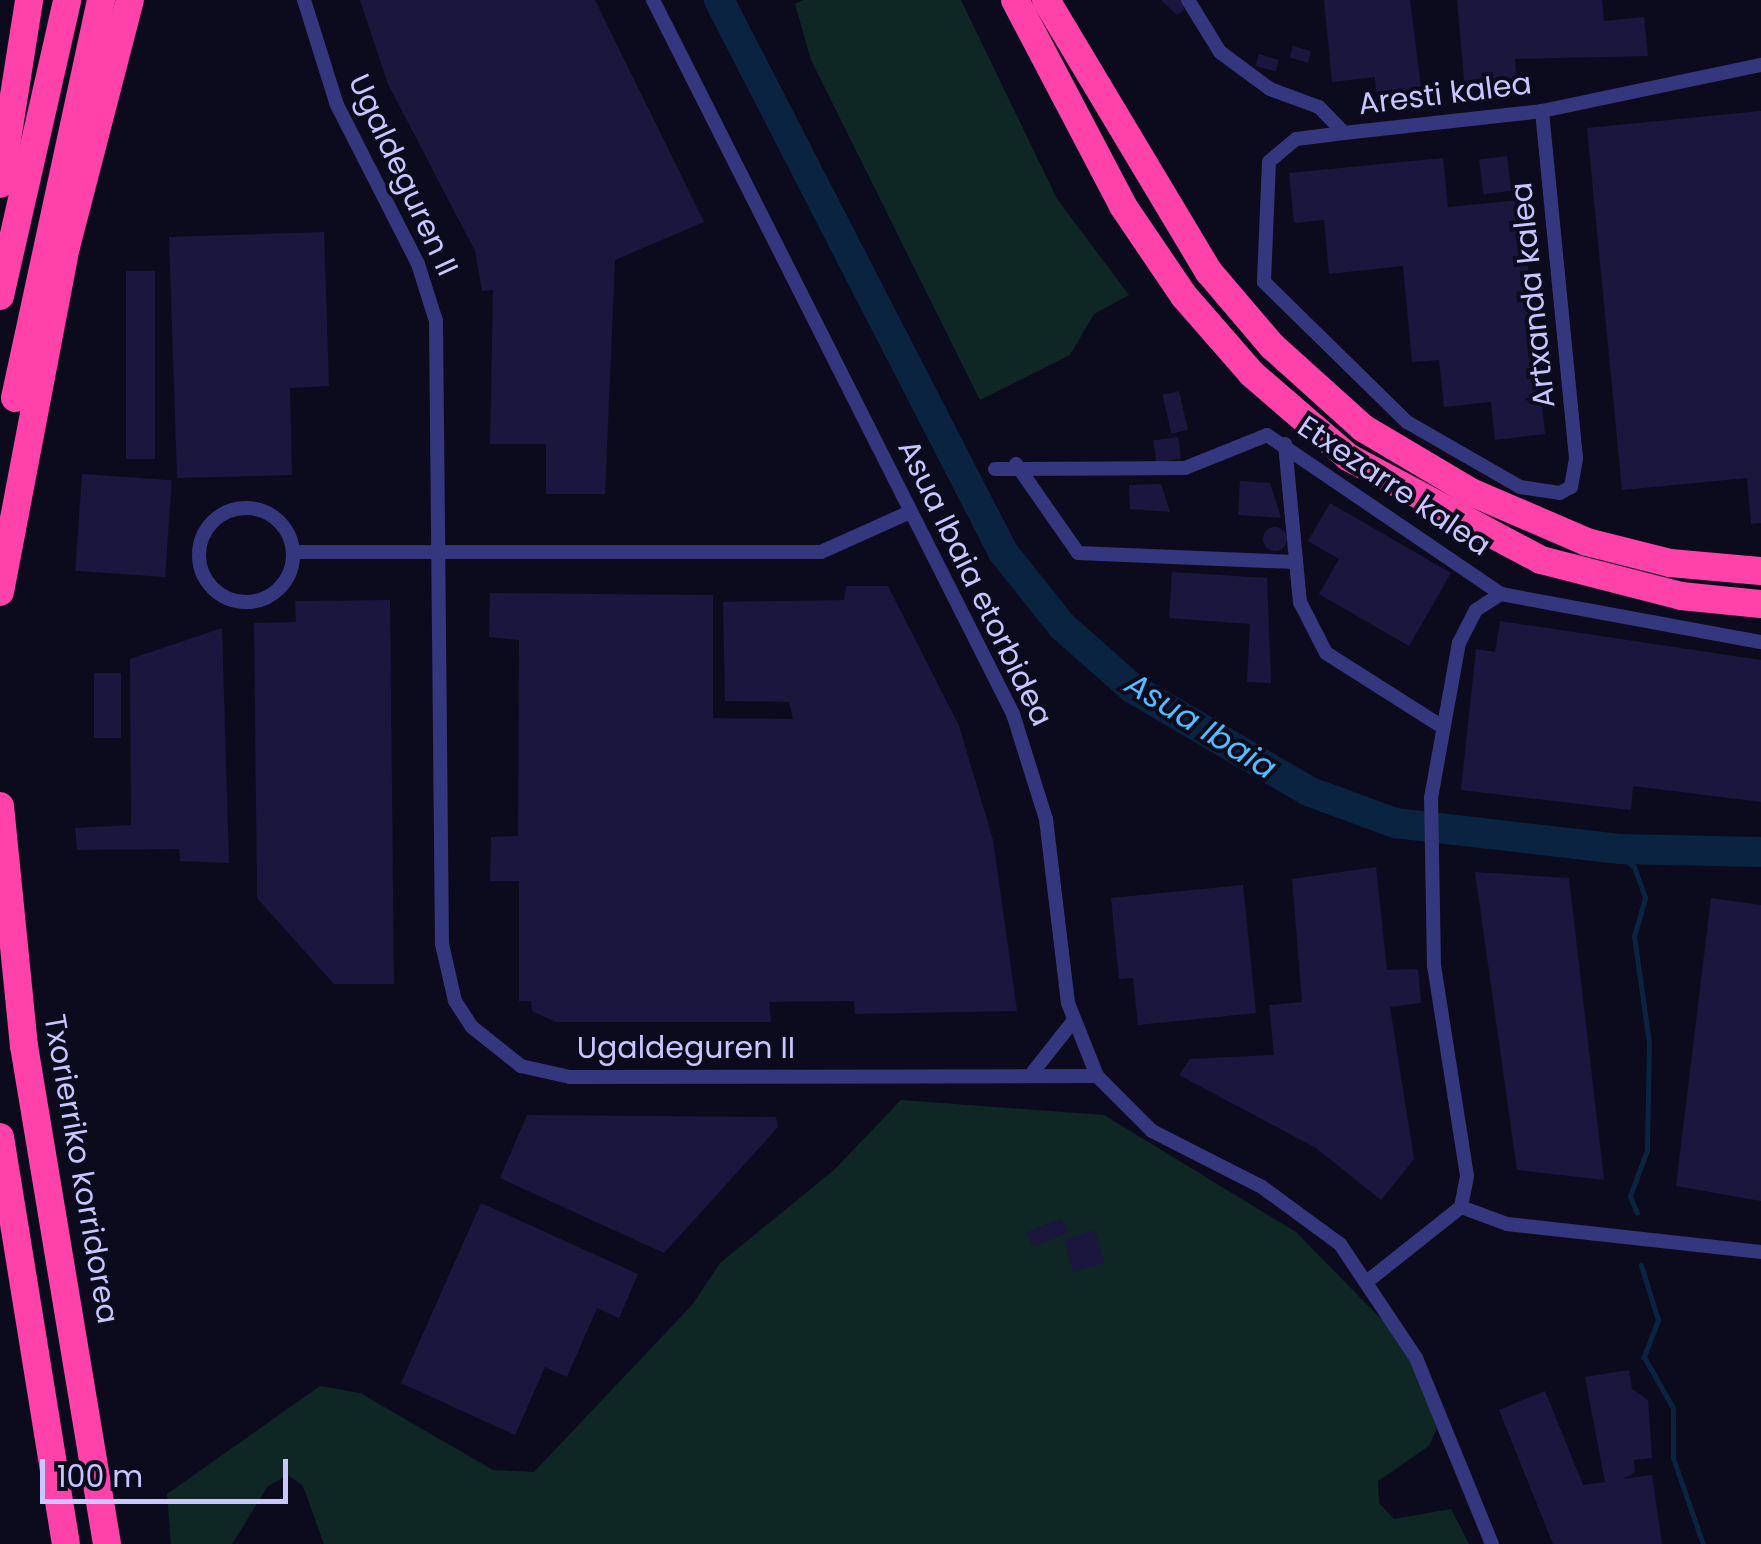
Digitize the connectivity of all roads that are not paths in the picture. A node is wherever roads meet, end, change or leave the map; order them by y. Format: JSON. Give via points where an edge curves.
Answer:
{"nodes":[{"id":1,"x":29,"y":0,"type":"edge"},
{"id":2,"x":67,"y":0,"type":"edge"},
{"id":3,"x":102,"y":0,"type":"edge"},
{"id":4,"x":130,"y":0,"type":"edge"},
{"id":5,"x":304,"y":0,"type":"edge"},
{"id":6,"x":653,"y":0,"type":"edge"},
{"id":7,"x":1015,"y":0,"type":"edge"},
{"id":8,"x":1046,"y":0,"type":"edge"},
{"id":9,"x":1067,"y":0,"type":"edge"},
{"id":10,"x":1188,"y":0,"type":"edge"},
{"id":11,"x":1761,"y":65,"type":"edge"},
{"id":12,"x":1542,"y":111,"type":"junction"},
{"id":13,"x":1344,"y":134,"type":"junction"},
{"id":14,"x":1131,"y":144,"type":"junction"},
{"id":15,"x":0,"y":184,"type":"edge"},
{"id":16,"x":0,"y":296,"type":"edge"},
{"id":17,"x":1285,"y":444,"type":"junction"},
{"id":18,"x":1016,"y":464,"type":"junction"},
{"id":19,"x":995,"y":469,"type":"dead end"},
{"id":20,"x":910,"y":512,"type":"junction"},
{"id":21,"x":293,"y":552,"type":"junction"},
{"id":22,"x":441,"y":555,"type":"junction"},
{"id":23,"x":1295,"y":562,"type":"junction"},
{"id":24,"x":0,"y":564,"type":"edge"},
{"id":25,"x":1761,"y":571,"type":"edge"},
{"id":26,"x":0,"y":592,"type":"edge"},
{"id":27,"x":1501,"y":594,"type":"junction"},
{"id":28,"x":1761,"y":604,"type":"edge"},
{"id":29,"x":1761,"y":642,"type":"edge"},
{"id":30,"x":1438,"y":724,"type":"junction"},
{"id":31,"x":0,"y":806,"type":"edge"},
{"id":32,"x":1074,"y":1020,"type":"junction"},
{"id":33,"x":1034,"y":1072,"type":"junction"},
{"id":34,"x":1097,"y":1076,"type":"junction"},
{"id":35,"x":0,"y":1137,"type":"edge"},
{"id":36,"x":1461,"y":1207,"type":"junction"},
{"id":37,"x":1761,"y":1252,"type":"edge"},
{"id":38,"x":1368,"y":1280,"type":"junction"},
{"id":39,"x":66,"y":1544,"type":"edge"},
{"id":40,"x":107,"y":1544,"type":"edge"},
{"id":41,"x":1492,"y":1544,"type":"edge"}],
"edges":[{"from":1,"to":15,"type":"highway"},
{"from":2,"to":16,"type":"highway"},
{"from":3,"to":24,"type":"highway","via":[[17,384]]},
{"from":4,"to":26,"type":"highway","via":[[66,247]]},
{"from":5,"to":22,"type":"street","name":"Ugaldeguren II","via":[[337,105],[430,296]]},
{"from":6,"to":20,"type":"street","name":"Asua Ibaia etorbidea"},
{"from":7,"to":28,"type":"highway","via":[[1124,206],[1184,296],[1252,374],[1348,457],[1541,560],[1681,596]]},
{"from":8,"to":14,"type":"highway"},
{"from":9,"to":14,"type":"highway"},
{"from":10,"to":13,"type":"street","name":"Aresti kalea","via":[[1220,52],[1284,97],[1319,107]]},
{"from":11,"to":12,"type":"street","name":"Aresti kalea"},
{"from":12,"to":13,"type":"street","name":"Aresti kalea"},
{"from":12,"to":13,"type":"street","name":"Artxanda kalea","via":[[1576,475],[1560,492],[1520,487],[1407,422],[1352,378],[1264,282],[1269,162],[1296,139]]},
{"from":14,"to":25,"type":"highway","via":[[1240,311],[1364,428],[1471,492],[1587,542],[1670,563]]},
{"from":17,"to":18,"type":"street","name":"Etxezarre kalea","via":[[1267,435],[1228,458],[1163,471]]},
{"from":17,"to":23,"type":"street"},
{"from":17,"to":27,"type":"street","name":"Etxezarre kalea"},
{"from":18,"to":19,"type":"street","name":"Etxezarre kalea"},
{"from":18,"to":23,"type":"street","via":[[1078,553]]},
{"from":20,"to":22,"type":"street","via":[[822,552]]},
{"from":20,"to":32,"type":"street","name":"Asua Ibaia etorbidea","via":[[1033,765]]},
{"from":21,"to":21,"type":"street","via":[[281,522],[253,508],[210,525],[199,555],[210,585],[249,602],[276,591]]},
{"from":21,"to":22,"type":"street"},
{"from":22,"to":33,"type":"street","name":"Ugaldeguren II","via":[[442,944],[455,1001],[484,1040],[522,1066],[570,1077]]},
{"from":23,"to":30,"type":"street","via":[[1300,602],[1326,654]]},
{"from":27,"to":29,"type":"street","name":"Etxezarre kalea"},
{"from":27,"to":30,"type":"street","via":[[1466,625]]},
{"from":30,"to":36,"type":"street","via":[[1428,843],[1434,966],[1467,1176]]},
{"from":31,"to":40,"type":"highway","name":"Txorierriko korridorea","via":[[24,1046]]},
{"from":32,"to":33,"type":"street"},
{"from":32,"to":34,"type":"street","name":"Asua Ibaia etorbidea"},
{"from":33,"to":34,"type":"street","name":"Ugaldeguren II"},
{"from":34,"to":38,"type":"street","name":"Asua Ibaia etorbidea","via":[[1152,1130],[1307,1214]]},
{"from":35,"to":39,"type":"highway"},
{"from":36,"to":37,"type":"street","via":[[1507,1224]]},
{"from":36,"to":38,"type":"street"},
{"from":38,"to":41,"type":"street","name":"Asua Ibaia etorbidea","via":[[1416,1358]]}]}
